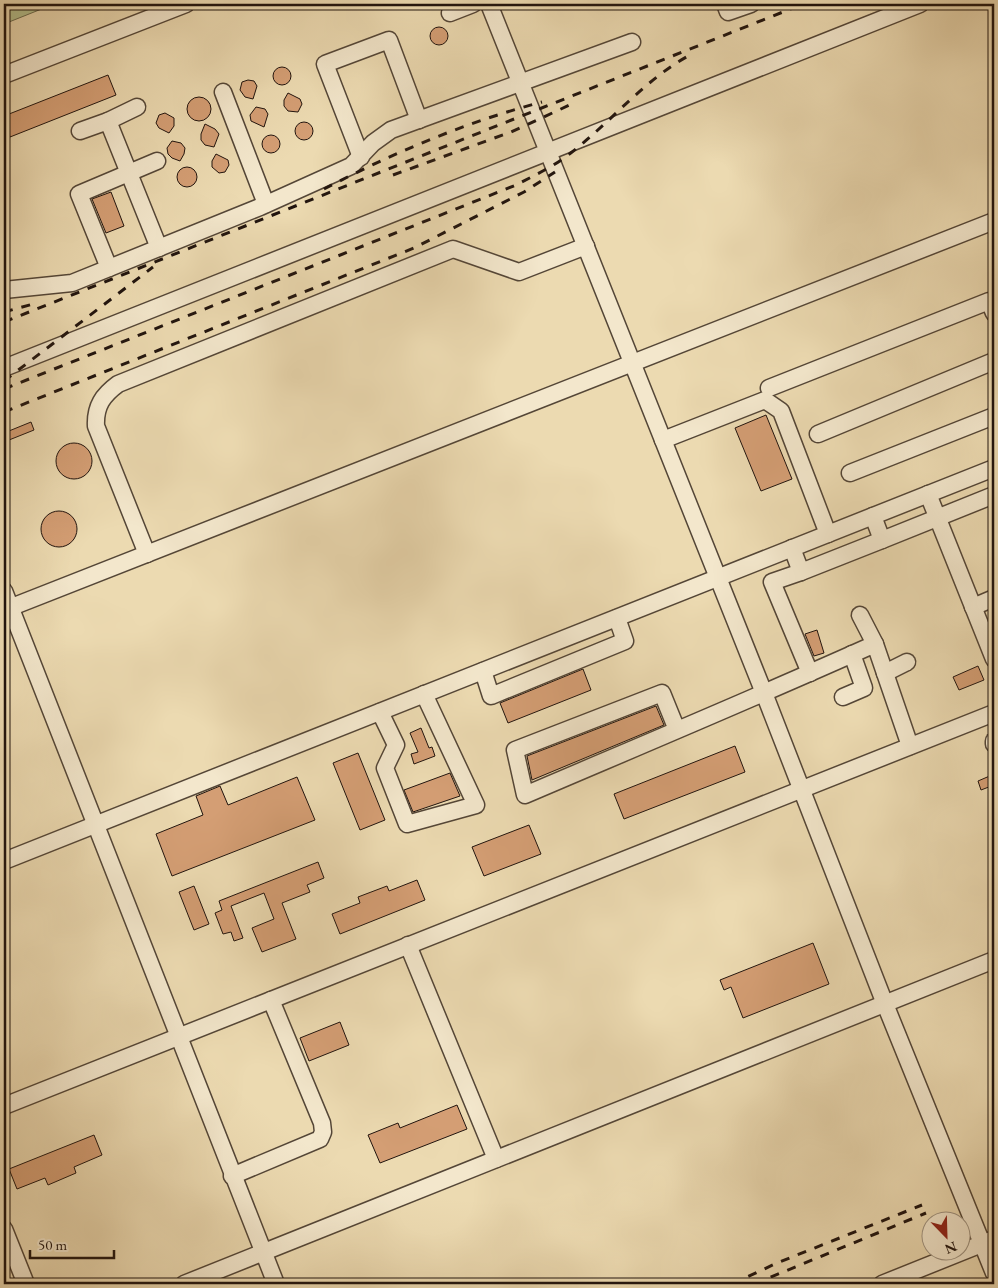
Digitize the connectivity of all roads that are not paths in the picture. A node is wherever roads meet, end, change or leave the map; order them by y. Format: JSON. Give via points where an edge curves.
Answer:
{"nodes":[{"id":1,"x":186,"y":4,"type":"edge"},
{"id":2,"x":474,"y":4,"type":"edge"},
{"id":3,"x":489,"y":4,"type":"edge"},
{"id":4,"x":725,"y":4,"type":"edge"},
{"id":5,"x":751,"y":4,"type":"edge"},
{"id":6,"x":920,"y":4,"type":"edge"},
{"id":7,"x":450,"y":13,"type":"dead end"},
{"id":8,"x":632,"y":42,"type":"dead end"},
{"id":9,"x":4,"y":75,"type":"edge"},
{"id":10,"x":519,"y":83,"type":"junction"},
{"id":11,"x":223,"y":92,"type":"dead end"},
{"id":12,"x":136,"y":107,"type":"dead end"},
{"id":13,"x":419,"y":120,"type":"junction"},
{"id":14,"x":108,"y":121,"type":"junction"},
{"id":15,"x":80,"y":132,"type":"dead end"},
{"id":16,"x":550,"y":152,"type":"junction"},
{"id":17,"x":361,"y":157,"type":"junction"},
{"id":18,"x":157,"y":161,"type":"dead end"},
{"id":19,"x":128,"y":172,"type":"junction"},
{"id":20,"x":266,"y":204,"type":"junction"},
{"id":21,"x":994,"y":221,"type":"edge"},
{"id":22,"x":586,"y":246,"type":"junction"},
{"id":23,"x":160,"y":248,"type":"junction"},
{"id":24,"x":109,"y":268,"type":"junction"},
{"id":25,"x":4,"y":290,"type":"edge"},
{"id":26,"x":994,"y":313,"type":"edge"},
{"id":27,"x":994,"y":361,"type":"edge"},
{"id":28,"x":633,"y":364,"type":"junction"},
{"id":29,"x":4,"y":368,"type":"edge"},
{"id":30,"x":769,"y":388,"type":"dead end"},
{"id":31,"x":994,"y":416,"type":"edge"},
{"id":32,"x":818,"y":434,"type":"dead end"},
{"id":33,"x":664,"y":440,"type":"junction"},
{"id":34,"x":994,"y":468,"type":"edge"},
{"id":35,"x":850,"y":473,"type":"dead end"},
{"id":36,"x":928,"y":494,"type":"junction"},
{"id":37,"x":994,"y":495,"type":"edge"},
{"id":38,"x":873,"y":516,"type":"junction"},
{"id":39,"x":938,"y":518,"type":"junction"},
{"id":40,"x":828,"y":534,"type":"junction"},
{"id":41,"x":882,"y":540,"type":"junction"},
{"id":42,"x":792,"y":548,"type":"junction"},
{"id":43,"x":147,"y":554,"type":"junction"},
{"id":44,"x":801,"y":572,"type":"junction"},
{"id":45,"x":718,"y":578,"type":"junction"},
{"id":46,"x":4,"y":591,"type":"edge"},
{"id":47,"x":994,"y":598,"type":"edge"},
{"id":48,"x":973,"y":607,"type":"junction"},
{"id":49,"x":7,"y":609,"type":"edge"},
{"id":50,"x":860,"y":615,"type":"dead end"},
{"id":51,"x":617,"y":618,"type":"junction"},
{"id":52,"x":875,"y":644,"type":"junction"},
{"id":53,"x":852,"y":654,"type":"junction"},
{"id":54,"x":994,"y":659,"type":"edge"},
{"id":55,"x":907,"y":662,"type":"dead end"},
{"id":56,"x":483,"y":671,"type":"junction"},
{"id":57,"x":810,"y":673,"type":"junction"},
{"id":58,"x":885,"y":673,"type":"junction"},
{"id":59,"x":764,"y":693,"type":"junction"},
{"id":60,"x":424,"y":694,"type":"junction"},
{"id":61,"x":844,"y":697,"type":"dead end"},
{"id":62,"x":380,"y":712,"type":"junction"},
{"id":63,"x":994,"y":714,"type":"edge"},
{"id":64,"x":677,"y":730,"type":"junction"},
{"id":65,"x":910,"y":746,"type":"junction"},
{"id":66,"x":800,"y":789,"type":"junction"},
{"id":67,"x":94,"y":826,"type":"junction"},
{"id":68,"x":4,"y":861,"type":"edge"},
{"id":69,"x":408,"y":945,"type":"junction"},
{"id":70,"x":994,"y":960,"type":"edge"},
{"id":71,"x":271,"y":1000,"type":"junction"},
{"id":72,"x":885,"y":1004,"type":"junction"},
{"id":73,"x":178,"y":1037,"type":"junction"},
{"id":74,"x":4,"y":1106,"type":"edge"},
{"id":75,"x":496,"y":1160,"type":"junction"},
{"id":76,"x":232,"y":1176,"type":"junction"},
{"id":77,"x":6,"y":1240,"type":"edge"},
{"id":78,"x":988,"y":1242,"type":"edge"},
{"id":79,"x":263,"y":1253,"type":"junction"},
{"id":80,"x":994,"y":1272,"type":"edge"},
{"id":81,"x":908,"y":1280,"type":"edge"},
{"id":82,"x":26,"y":1284,"type":"edge"},
{"id":83,"x":184,"y":1284,"type":"edge"},
{"id":84,"x":276,"y":1284,"type":"edge"},
{"id":85,"x":882,"y":1284,"type":"edge"}],
"edges":[{"from":1,"to":9,"type":"lane"},
{"from":2,"to":7,"type":"lane"},
{"from":3,"to":10,"type":"lane"},
{"from":4,"to":5,"type":"lane","via":[[728,12]]},
{"from":6,"to":16,"type":"lane"},
{"from":8,"to":10,"type":"lane"},
{"from":10,"to":13,"type":"lane"},
{"from":10,"to":16,"type":"lane"},
{"from":11,"to":20,"type":"lane"},
{"from":12,"to":14,"type":"lane"},
{"from":13,"to":17,"type":"lane","via":[[390,130]]},
{"from":13,"to":17,"type":"lane","via":[[389,40],[325,64]]},
{"from":14,"to":15,"type":"lane"},
{"from":14,"to":19,"type":"lane"},
{"from":16,"to":22,"type":"lane"},
{"from":16,"to":29,"type":"lane"},
{"from":17,"to":20,"type":"lane","via":[[352,166]]},
{"from":18,"to":19,"type":"lane"},
{"from":19,"to":23,"type":"lane"},
{"from":19,"to":24,"type":"lane","via":[[79,194]]},
{"from":20,"to":23,"type":"lane"},
{"from":21,"to":28,"type":"lane"},
{"from":22,"to":28,"type":"lane"},
{"from":22,"to":43,"type":"lane","via":[[519,272],[452,249],[118,384],[100,401],[95,414],[96,426]]},
{"from":23,"to":24,"type":"lane"},
{"from":24,"to":25,"type":"lane","via":[[72,283]]},
{"from":26,"to":30,"type":"lane","via":[[989,301]]},
{"from":27,"to":32,"type":"lane"},
{"from":28,"to":33,"type":"lane"},
{"from":28,"to":43,"type":"lane"},
{"from":31,"to":35,"type":"lane"},
{"from":33,"to":40,"type":"lane","via":[[765,400],[781,411]]},
{"from":33,"to":45,"type":"lane"},
{"from":34,"to":36,"type":"lane"},
{"from":36,"to":38,"type":"lane"},
{"from":36,"to":39,"type":"lane"},
{"from":37,"to":39,"type":"lane"},
{"from":38,"to":40,"type":"lane"},
{"from":38,"to":41,"type":"lane"},
{"from":39,"to":41,"type":"lane"},
{"from":39,"to":48,"type":"lane"},
{"from":40,"to":42,"type":"lane"},
{"from":41,"to":44,"type":"lane"},
{"from":42,"to":44,"type":"lane"},
{"from":42,"to":45,"type":"lane"},
{"from":43,"to":49,"type":"lane"},
{"from":44,"to":57,"type":"lane","via":[[772,582]]},
{"from":45,"to":51,"type":"lane"},
{"from":45,"to":59,"type":"lane"},
{"from":46,"to":49,"type":"lane"},
{"from":47,"to":48,"type":"lane"},
{"from":48,"to":54,"type":"lane"},
{"from":49,"to":67,"type":"lane"},
{"from":50,"to":52,"type":"lane"},
{"from":51,"to":56,"type":"lane"},
{"from":51,"to":56,"type":"lane","via":[[625,641],[491,696]]},
{"from":52,"to":53,"type":"lane"},
{"from":52,"to":58,"type":"lane"},
{"from":53,"to":57,"type":"lane"},
{"from":53,"to":61,"type":"lane","via":[[864,688]]},
{"from":55,"to":58,"type":"lane"},
{"from":56,"to":60,"type":"lane"},
{"from":57,"to":59,"type":"lane"},
{"from":58,"to":65,"type":"lane"},
{"from":59,"to":64,"type":"lane"},
{"from":59,"to":66,"type":"lane"},
{"from":60,"to":62,"type":"lane"},
{"from":60,"to":62,"type":"lane","via":[[476,805],[407,824],[385,768],[396,745]]},
{"from":62,"to":67,"type":"lane"},
{"from":63,"to":65,"type":"lane"},
{"from":64,"to":64,"type":"lane","via":[[632,749],[525,795],[515,750],[662,693]]},
{"from":65,"to":66,"type":"lane"},
{"from":66,"to":69,"type":"lane"},
{"from":66,"to":72,"type":"lane"},
{"from":67,"to":68,"type":"lane"},
{"from":67,"to":73,"type":"lane"},
{"from":69,"to":71,"type":"lane"},
{"from":69,"to":75,"type":"lane"},
{"from":70,"to":72,"type":"lane"},
{"from":71,"to":73,"type":"lane"},
{"from":71,"to":76,"type":"lane","via":[[323,1132],[320,1139]]},
{"from":72,"to":75,"type":"lane"},
{"from":72,"to":78,"type":"lane"},
{"from":73,"to":74,"type":"lane"},
{"from":73,"to":76,"type":"lane"},
{"from":75,"to":79,"type":"lane"},
{"from":76,"to":79,"type":"lane"},
{"from":77,"to":82,"type":"lane"},
{"from":78,"to":80,"type":"lane"},
{"from":78,"to":81,"type":"lane"},
{"from":79,"to":83,"type":"lane"},
{"from":79,"to":84,"type":"lane"},
{"from":81,"to":85,"type":"lane"}]}
